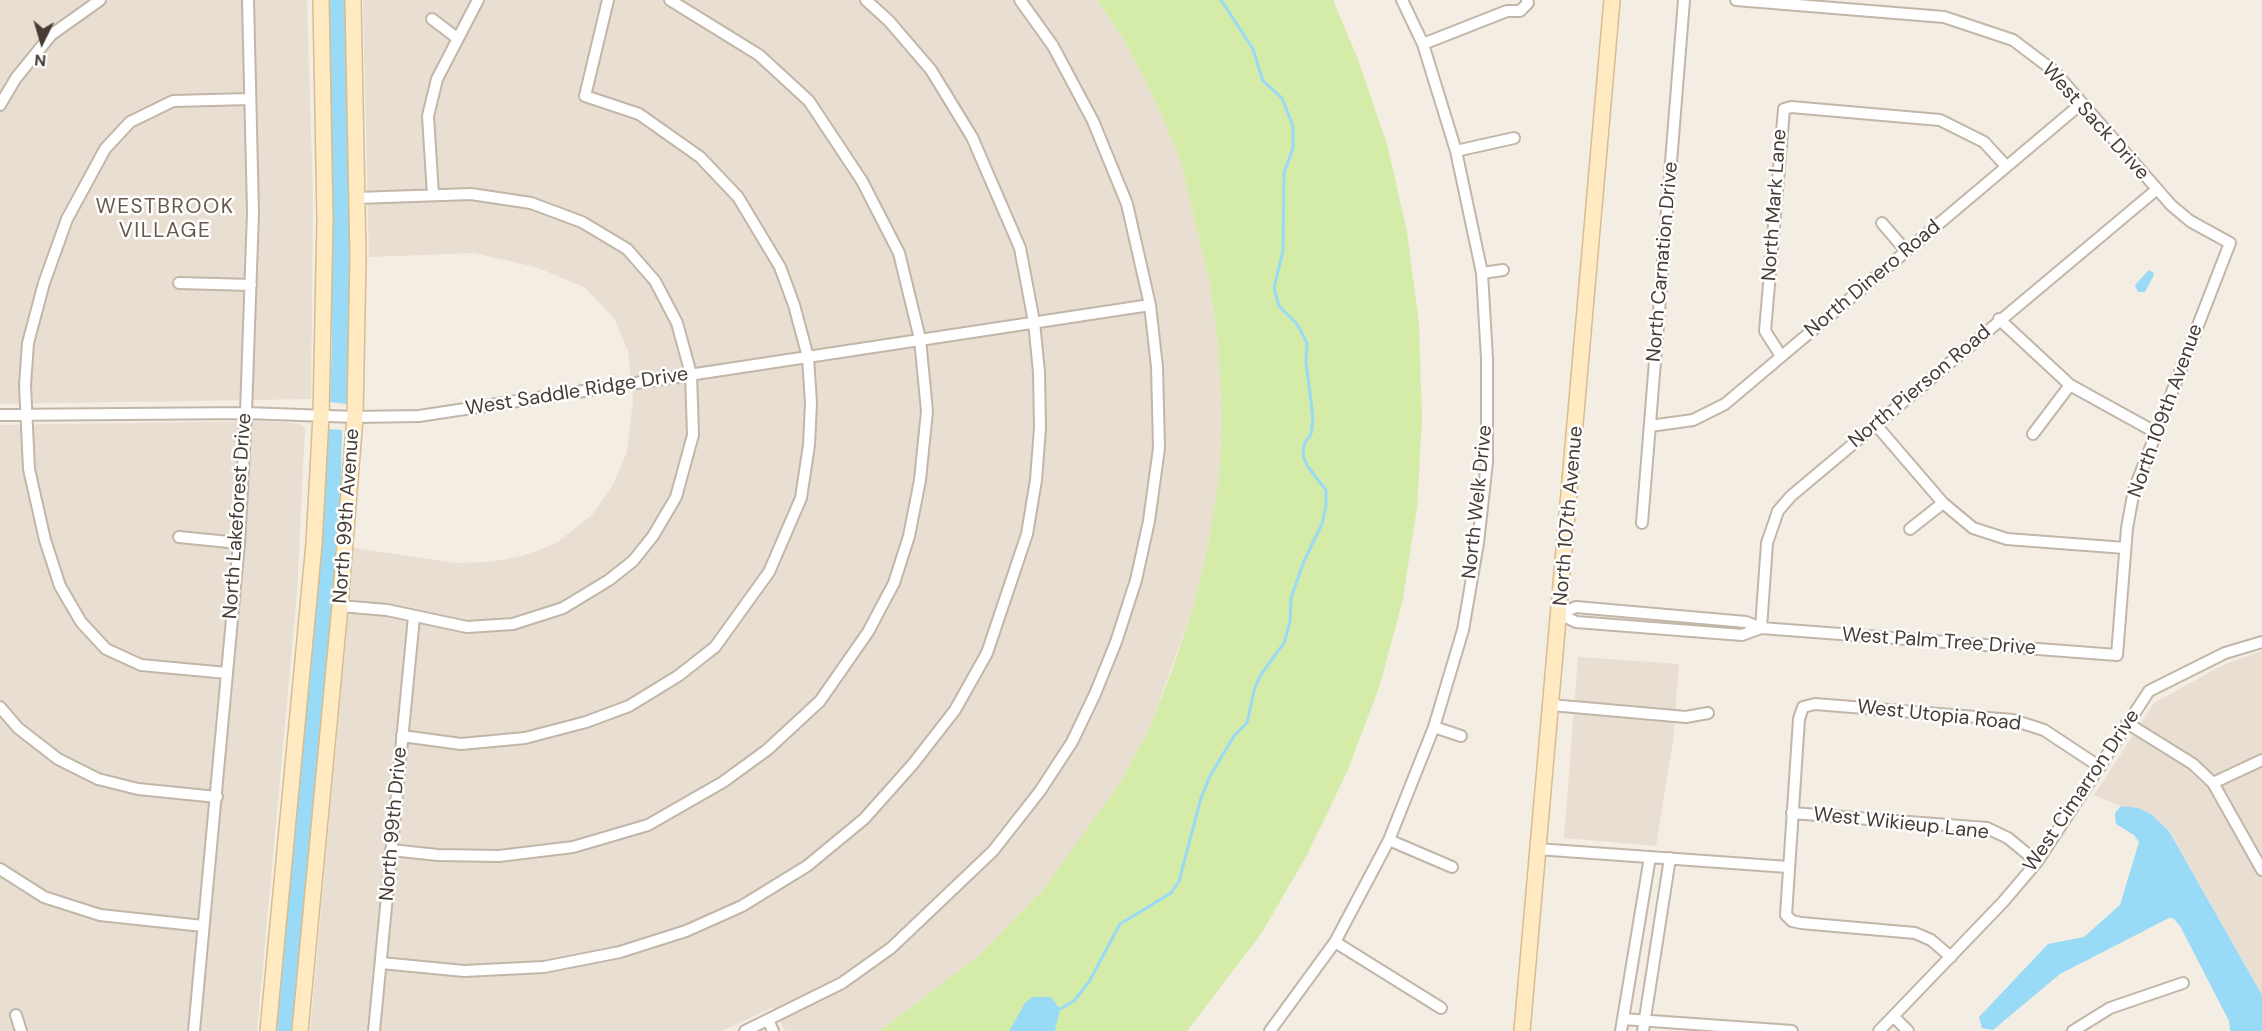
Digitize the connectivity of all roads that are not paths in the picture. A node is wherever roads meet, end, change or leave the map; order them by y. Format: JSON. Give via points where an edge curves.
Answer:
{"nodes":[{"id":1,"x":100,"y":0,"type":"edge"},
{"id":2,"x":248,"y":0,"type":"edge"},
{"id":3,"x":321,"y":0,"type":"edge"},
{"id":4,"x":353,"y":0,"type":"edge"},
{"id":5,"x":478,"y":0,"type":"edge"},
{"id":6,"x":608,"y":0,"type":"edge"},
{"id":7,"x":670,"y":0,"type":"edge"},
{"id":8,"x":866,"y":0,"type":"edge"},
{"id":9,"x":1020,"y":0,"type":"edge"},
{"id":10,"x":1402,"y":0,"type":"edge"},
{"id":11,"x":1527,"y":0,"type":"edge"},
{"id":12,"x":1612,"y":0,"type":"edge"},
{"id":13,"x":1684,"y":0,"type":"edge"},
{"id":14,"x":1736,"y":0,"type":"edge"},
{"id":15,"x":432,"y":19,"type":"dead end"},
{"id":16,"x":457,"y":38,"type":"junction"},
{"id":17,"x":1422,"y":44,"type":"junction"},
{"id":18,"x":250,"y":99,"type":"junction"},
{"id":19,"x":2082,"y":103,"type":"junction"},
{"id":20,"x":0,"y":105,"type":"edge"},
{"id":21,"x":1514,"y":138,"type":"dead end"},
{"id":22,"x":1456,"y":152,"type":"junction"},
{"id":23,"x":2006,"y":166,"type":"junction"},
{"id":24,"x":2156,"y":190,"type":"junction"},
{"id":25,"x":433,"y":195,"type":"junction"},
{"id":26,"x":357,"y":198,"type":"junction"},
{"id":27,"x":1882,"y":223,"type":"dead end"},
{"id":28,"x":2230,"y":243,"type":"joint"},
{"id":29,"x":1906,"y":251,"type":"junction"},
{"id":30,"x":1503,"y":270,"type":"dead end"},
{"id":31,"x":1482,"y":273,"type":"junction"},
{"id":32,"x":179,"y":283,"type":"dead end"},
{"id":33,"x":251,"y":285,"type":"junction"},
{"id":34,"x":1150,"y":305,"type":"junction"},
{"id":35,"x":1999,"y":319,"type":"junction"},
{"id":36,"x":1034,"y":322,"type":"junction"},
{"id":37,"x":920,"y":339,"type":"junction"},
{"id":38,"x":1781,"y":356,"type":"junction"},
{"id":39,"x":808,"y":357,"type":"junction"},
{"id":40,"x":691,"y":374,"type":"junction"},
{"id":41,"x":2070,"y":385,"type":"junction"},
{"id":42,"x":246,"y":413,"type":"junction"},
{"id":43,"x":28,"y":414,"type":"junction"},
{"id":44,"x":0,"y":415,"type":"edge"},
{"id":45,"x":321,"y":416,"type":"junction"},
{"id":46,"x":355,"y":417,"type":"junction"},
{"id":47,"x":1876,"y":424,"type":"junction"},
{"id":48,"x":1650,"y":426,"type":"junction"},
{"id":49,"x":2155,"y":432,"type":"junction"},
{"id":50,"x":2033,"y":434,"type":"dead end"},
{"id":51,"x":1942,"y":503,"type":"junction"},
{"id":52,"x":1642,"y":523,"type":"dead end"},
{"id":53,"x":1910,"y":529,"type":"dead end"},
{"id":54,"x":179,"y":537,"type":"dead end"},
{"id":55,"x":239,"y":543,"type":"junction"},
{"id":56,"x":2125,"y":549,"type":"junction"},
{"id":57,"x":340,"y":606,"type":"junction"},
{"id":58,"x":1560,"y":614,"type":"junction"},
{"id":59,"x":414,"y":617,"type":"junction"},
{"id":60,"x":1761,"y":628,"type":"junction"},
{"id":61,"x":2262,"y":642,"type":"edge"},
{"id":62,"x":2117,"y":656,"type":"joint"},
{"id":63,"x":227,"y":673,"type":"junction"},
{"id":64,"x":1551,"y":705,"type":"junction"},
{"id":65,"x":0,"y":707,"type":"edge"},
{"id":66,"x":1708,"y":713,"type":"dead end"},
{"id":67,"x":2127,"y":723,"type":"junction"},
{"id":68,"x":1434,"y":727,"type":"junction"},
{"id":69,"x":402,"y":736,"type":"junction"},
{"id":70,"x":1461,"y":736,"type":"dead end"},
{"id":71,"x":2262,"y":760,"type":"edge"},
{"id":72,"x":2100,"y":767,"type":"junction"},
{"id":73,"x":2213,"y":783,"type":"junction"},
{"id":74,"x":217,"y":797,"type":"junction"},
{"id":75,"x":1792,"y":813,"type":"junction"},
{"id":76,"x":1389,"y":840,"type":"junction"},
{"id":77,"x":1537,"y":849,"type":"junction"},
{"id":78,"x":391,"y":850,"type":"junction"},
{"id":79,"x":1650,"y":857,"type":"junction"},
{"id":80,"x":1670,"y":858,"type":"junction"},
{"id":81,"x":2037,"y":862,"type":"junction"},
{"id":82,"x":1452,"y":867,"type":"dead end"},
{"id":83,"x":1788,"y":867,"type":"junction"},
{"id":84,"x":0,"y":869,"type":"edge"},
{"id":85,"x":2262,"y":870,"type":"edge"},
{"id":86,"x":203,"y":926,"type":"junction"},
{"id":87,"x":1335,"y":942,"type":"junction"},
{"id":88,"x":1951,"y":957,"type":"junction"},
{"id":89,"x":381,"y":963,"type":"junction"},
{"id":90,"x":2183,"y":983,"type":"dead end"},
{"id":91,"x":1441,"y":1008,"type":"dead end"},
{"id":92,"x":16,"y":1015,"type":"dead end"},
{"id":93,"x":1894,"y":1017,"type":"junction"},
{"id":94,"x":1623,"y":1019,"type":"junction"},
{"id":95,"x":768,"y":1020,"type":"junction"},
{"id":96,"x":1644,"y":1026,"type":"edge"},
{"id":97,"x":21,"y":1031,"type":"edge"},
{"id":98,"x":194,"y":1031,"type":"edge"},
{"id":99,"x":268,"y":1031,"type":"edge"},
{"id":100,"x":300,"y":1031,"type":"edge"},
{"id":101,"x":374,"y":1031,"type":"edge"},
{"id":102,"x":745,"y":1031,"type":"edge"},
{"id":103,"x":774,"y":1031,"type":"edge"},
{"id":104,"x":1270,"y":1031,"type":"edge"},
{"id":105,"x":1522,"y":1031,"type":"edge"},
{"id":106,"x":1621,"y":1031,"type":"edge"},
{"id":107,"x":1792,"y":1031,"type":"edge"},
{"id":108,"x":1879,"y":1031,"type":"edge"},
{"id":109,"x":1908,"y":1031,"type":"edge"},
{"id":110,"x":2073,"y":1031,"type":"edge"}],
"edges":[{"from":1,"to":20,"type":"street","via":[[51,35]]},
{"from":2,"to":18,"type":"street","name":"North Lakeforest Drive"},
{"from":3,"to":45,"type":"main road","name":"North 99th Avenue","via":[[326,219]]},
{"from":4,"to":26,"type":"main road","name":"North 99th Avenue"},
{"from":5,"to":16,"type":"street"},
{"from":6,"to":39,"type":"street","via":[[585,96],[639,114],[700,157],[738,197],[780,267]]},
{"from":7,"to":37,"type":"street","via":[[759,55],[809,101],[862,181],[899,253]]},
{"from":8,"to":36,"type":"street","via":[[931,70],[972,137],[1020,248]]},
{"from":9,"to":34,"type":"street","via":[[1053,46],[1094,121],[1127,204]]},
{"from":10,"to":17,"type":"street","name":"North Welk Drive"},
{"from":11,"to":17,"type":"street","via":[[1520,10],[1507,11]]},
{"from":12,"to":58,"type":"main road","name":"North 107th Avenue"},
{"from":13,"to":48,"type":"street","name":"North Carnation Drive"},
{"from":14,"to":19,"type":"street","name":"West Sack Drive","via":[[1944,17],[1982,28],[2013,40],[2054,71]]},
{"from":15,"to":16,"type":"street"},
{"from":16,"to":25,"type":"street","via":[[437,79],[428,116]]},
{"from":17,"to":22,"type":"street","name":"North Welk Drive"},
{"from":18,"to":33,"type":"street","name":"North Lakeforest Drive"},
{"from":18,"to":43,"type":"street","via":[[173,101],[130,122],[105,149],[66,219],[44,282],[28,343]]},
{"from":19,"to":23,"type":"street","name":"North Dinero Road"},
{"from":19,"to":24,"type":"street","name":"West Sack Drive"},
{"from":21,"to":22,"type":"street"},
{"from":22,"to":31,"type":"street","name":"North Welk Drive"},
{"from":23,"to":29,"type":"street","name":"North Dinero Road"},
{"from":23,"to":38,"type":"street","name":"North Mark Lane","via":[[1984,142],[1940,120],[1791,107],[1784,110],[1765,331]]},
{"from":24,"to":28,"type":"street","name":"West Sack Drive","via":[[2190,221]]},
{"from":24,"to":35,"type":"street","name":"North Pierson Road"},
{"from":25,"to":26,"type":"street"},
{"from":25,"to":40,"type":"street","via":[[471,194],[531,203],[582,222],[627,249],[655,281],[677,323]]},
{"from":26,"to":46,"type":"main road","name":"North 99th Avenue"},
{"from":27,"to":29,"type":"street"},
{"from":28,"to":49,"type":"street","name":"North 109th Avenue"},
{"from":29,"to":38,"type":"street","name":"North Dinero Road"},
{"from":30,"to":31,"type":"street"},
{"from":31,"to":68,"type":"street","name":"North Welk Drive","via":[[1487,359],[1486,473],[1463,630]]},
{"from":32,"to":33,"type":"street"},
{"from":33,"to":42,"type":"street","name":"North Lakeforest Drive"},
{"from":34,"to":36,"type":"street","name":"West Saddle Ridge Drive"},
{"from":34,"to":95,"type":"street","via":[[1157,367],[1159,448],[1149,521],[1116,642],[1072,742],[993,851],[929,914],[891,948],[842,983]]},
{"from":35,"to":41,"type":"street"},
{"from":35,"to":47,"type":"street","name":"North Pierson Road"},
{"from":36,"to":37,"type":"street","name":"West Saddle Ridge Drive"},
{"from":36,"to":89,"type":"street","via":[[1040,439],[1029,523],[1015,574],[987,653],[955,710],[864,819],[807,866],[742,906],[686,931],[620,952],[544,968],[464,971]]},
{"from":37,"to":39,"type":"street","name":"West Saddle Ridge Drive"},
{"from":37,"to":78,"type":"street","via":[[927,411],[909,536],[894,583],[868,632],[820,701],[750,763],[648,825],[573,848],[499,856]]},
{"from":38,"to":48,"type":"street","name":"North Dinero Road","via":[[1716,409],[1683,423]]},
{"from":39,"to":40,"type":"street","name":"West Saddle Ridge Drive"},
{"from":39,"to":69,"type":"street","via":[[810,435],[801,498],[769,572],[715,647],[629,706],[586,722],[525,738],[462,744]]},
{"from":40,"to":46,"type":"street","name":"West Saddle Ridge Drive","via":[[429,414]]},
{"from":40,"to":59,"type":"street","via":[[693,435],[686,469],[676,497],[633,561],[563,608],[513,624],[467,627]]},
{"from":41,"to":49,"type":"street"},
{"from":41,"to":50,"type":"street"},
{"from":42,"to":43,"type":"street","name":"West Saddle Ridge Drive"},
{"from":42,"to":45,"type":"street","name":"West Saddle Ridge Drive"},
{"from":42,"to":55,"type":"street","name":"North Lakeforest Drive"},
{"from":43,"to":44,"type":"street","name":"West Saddle Ridge Drive"},
{"from":43,"to":63,"type":"street","via":[[29,469],[45,540],[60,586],[81,622],[106,649],[141,665]]},
{"from":45,"to":46,"type":"street","name":"West Saddle Ridge Drive"},
{"from":45,"to":99,"type":"main road","name":"North 99th Avenue","via":[[314,543]]},
{"from":46,"to":57,"type":"main road","name":"North 99th Avenue"},
{"from":47,"to":51,"type":"street"},
{"from":47,"to":60,"type":"street","name":"North Pierson Road","via":[[1778,511],[1767,543]]},
{"from":48,"to":52,"type":"street","name":"North Carnation Drive"},
{"from":49,"to":56,"type":"street","name":"North 109th Avenue","via":[[2134,490]]},
{"from":51,"to":53,"type":"street"},
{"from":51,"to":56,"type":"street","via":[[1988,535]]},
{"from":54,"to":55,"type":"street"},
{"from":55,"to":63,"type":"street","name":"North Lakeforest Drive"},
{"from":56,"to":62,"type":"street","name":"North 109th Avenue"},
{"from":57,"to":59,"type":"street"},
{"from":57,"to":100,"type":"main road","name":"North 99th Avenue"},
{"from":58,"to":60,"type":"street","name":"West Palm Tree Drive","via":[[1576,608],[1746,622]]},
{"from":58,"to":64,"type":"main road","name":"North 107th Avenue"},
{"from":59,"to":69,"type":"street","name":"North 99th Drive"},
{"from":60,"to":62,"type":"street","name":"West Palm Tree Drive"},
{"from":61,"to":67,"type":"street","name":"West Cimarron Drive","via":[[2224,653],[2149,692]]},
{"from":63,"to":74,"type":"street","name":"North Lakeforest Drive"},
{"from":64,"to":66,"type":"street","via":[[1686,717]]},
{"from":64,"to":77,"type":"main road","name":"North 107th Avenue"},
{"from":65,"to":74,"type":"street","via":[[18,728],[58,759],[98,779],[138,789]]},
{"from":67,"to":72,"type":"street","name":"West Cimarron Drive"},
{"from":67,"to":73,"type":"street","via":[[2193,764]]},
{"from":68,"to":70,"type":"street"},
{"from":68,"to":76,"type":"street","name":"North Welk Drive"},
{"from":69,"to":78,"type":"street","name":"North 99th Drive"},
{"from":71,"to":73,"type":"street"},
{"from":72,"to":75,"type":"street","name":"West Utopia Road","via":[[2044,730],[2013,720],[1815,704],[1803,707],[1799,719]]},
{"from":72,"to":81,"type":"street","name":"West Cimarron Drive"},
{"from":73,"to":85,"type":"street"},
{"from":74,"to":86,"type":"street","name":"North Lakeforest Drive"},
{"from":75,"to":81,"type":"street","name":"West Wikieup Lane","via":[[1987,828],[2008,838]]},
{"from":75,"to":83,"type":"street"},
{"from":76,"to":82,"type":"street"},
{"from":76,"to":87,"type":"street","name":"North Welk Drive"},
{"from":77,"to":79,"type":"street"},
{"from":77,"to":105,"type":"main road","name":"North 107th Avenue"},
{"from":78,"to":89,"type":"street","name":"North 99th Drive"},
{"from":79,"to":80,"type":"street"},
{"from":79,"to":94,"type":"street"},
{"from":80,"to":83,"type":"street"},
{"from":80,"to":96,"type":"street"},
{"from":81,"to":88,"type":"street","name":"West Cimarron Drive"},
{"from":83,"to":88,"type":"street","via":[[1785,911],[1792,921],[1915,933],[1931,939]]},
{"from":84,"to":86,"type":"street","via":[[44,897],[100,915]]},
{"from":86,"to":98,"type":"street","name":"North Lakeforest Drive"},
{"from":87,"to":91,"type":"street"},
{"from":87,"to":104,"type":"street","name":"North Welk Drive"},
{"from":88,"to":93,"type":"street","name":"West Cimarron Drive"},
{"from":89,"to":101,"type":"street","name":"North 99th Drive"},
{"from":90,"to":110,"type":"street","via":[[2110,1008]]},
{"from":92,"to":97,"type":"street"},
{"from":93,"to":108,"type":"street","name":"West Cimarron Drive"},
{"from":93,"to":109,"type":"street"},
{"from":94,"to":96,"type":"street"},
{"from":94,"to":106,"type":"street"},
{"from":95,"to":102,"type":"street"},
{"from":95,"to":103,"type":"street"},
{"from":96,"to":107,"type":"street"}]}
